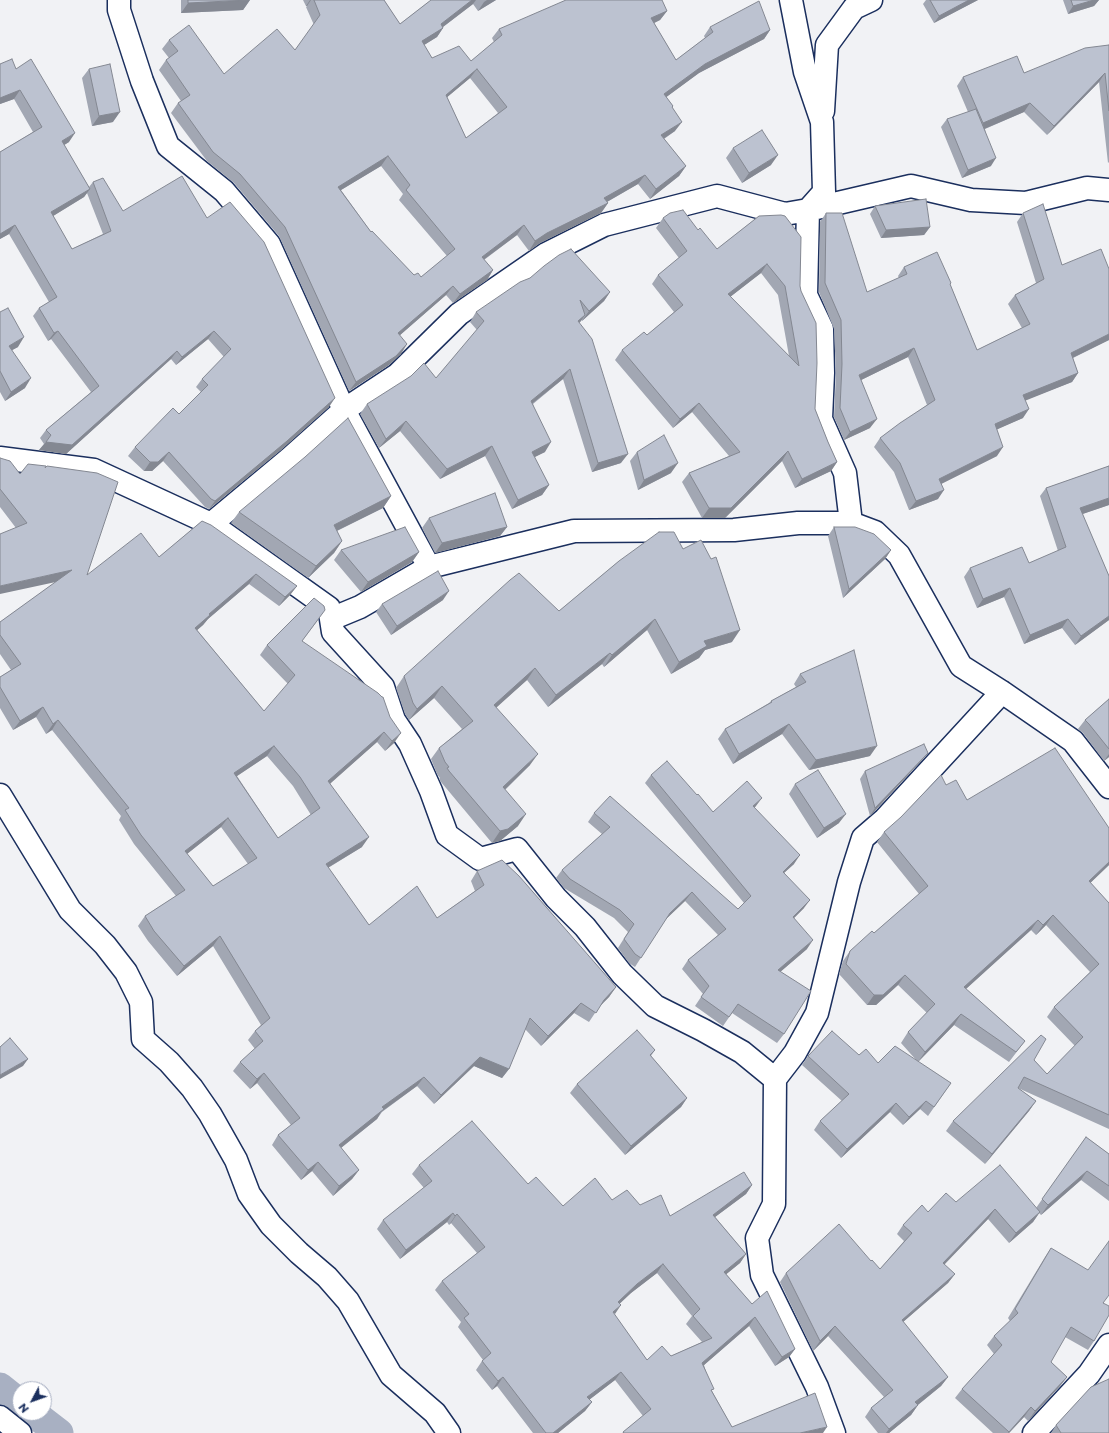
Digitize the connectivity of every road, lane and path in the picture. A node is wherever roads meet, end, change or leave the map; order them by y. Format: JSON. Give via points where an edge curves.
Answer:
{"nodes":[{"id":1,"x":120,"y":0,"type":"edge"},
{"id":2,"x":791,"y":0,"type":"edge"},
{"id":3,"x":872,"y":0,"type":"edge"},
{"id":4,"x":822,"y":122,"type":"junction"},
{"id":5,"x":1109,"y":190,"type":"edge"},
{"id":6,"x":808,"y":210,"type":"junction"},
{"id":7,"x":344,"y":410,"type":"junction"},
{"id":8,"x":0,"y":458,"type":"edge"},
{"id":9,"x":851,"y":523,"type":"junction"},
{"id":10,"x":211,"y":524,"type":"junction"},
{"id":11,"x":429,"y":567,"type":"junction"},
{"id":12,"x":331,"y":619,"type":"junction"},
{"id":13,"x":1002,"y":692,"type":"junction"},
{"id":14,"x":1109,"y":787,"type":"edge"},
{"id":15,"x":0,"y":796,"type":"edge"},
{"id":16,"x":775,"y":1079,"type":"junction"},
{"id":17,"x":1109,"y":1345,"type":"edge"},
{"id":18,"x":0,"y":1417,"type":"edge"},
{"id":19,"x":20,"y":1433,"type":"edge"},
{"id":20,"x":449,"y":1433,"type":"edge"},
{"id":21,"x":834,"y":1433,"type":"edge"},
{"id":22,"x":1034,"y":1433,"type":"edge"}],
"edges":[{"from":1,"to":7,"type":"street","via":[[119,10],[142,81],[168,146],[224,191],[269,244]]},
{"from":2,"to":4,"type":"street","via":[[805,72]]},
{"from":3,"to":4,"type":"street","via":[[854,8],[827,45]]},
{"from":4,"to":6,"type":"street","via":[[824,192]]},
{"from":5,"to":6,"type":"street","via":[[1087,188],[1026,203],[971,200],[911,186]]},
{"from":6,"to":7,"type":"street","via":[[785,214],[717,196],[604,225],[546,254],[459,314],[397,375]]},
{"from":6,"to":9,"type":"street","via":[[806,295],[822,328],[820,419],[845,473]]},
{"from":7,"to":10,"type":"street"},
{"from":7,"to":11,"type":"street"},
{"from":8,"to":10,"type":"street","via":[[94,470]]},
{"from":9,"to":11,"type":"street","via":[[798,523],[734,530],[574,531]]},
{"from":9,"to":13,"type":"street","via":[[875,532],[899,555],[961,666]]},
{"from":10,"to":12,"type":"street","via":[[329,608]]},
{"from":11,"to":12,"type":"street","via":[[360,607]]},
{"from":12,"to":16,"type":"street","via":[[334,632],[383,687],[394,720],[410,744],[432,791],[446,835],[480,859],[517,848],[556,898],[585,926],[622,974],[655,1006],[742,1052]]},
{"from":13,"to":14,"type":"street","via":[[1073,740]]},
{"from":13,"to":16,"type":"street","via":[[886,819],[863,838],[849,882],[818,1013]]},
{"from":15,"to":20,"type":"street","via":[[70,910],[105,945],[126,972],[141,1002],[143,1039],[169,1062],[210,1114],[236,1160],[249,1194],[271,1225],[348,1301],[391,1375],[436,1413]]},
{"from":16,"to":21,"type":"street","via":[[774,1204],[757,1238],[762,1275],[818,1388]]},
{"from":17,"to":22,"type":"street","via":[[1089,1374]]},
{"from":18,"to":19,"type":"street"}]}
